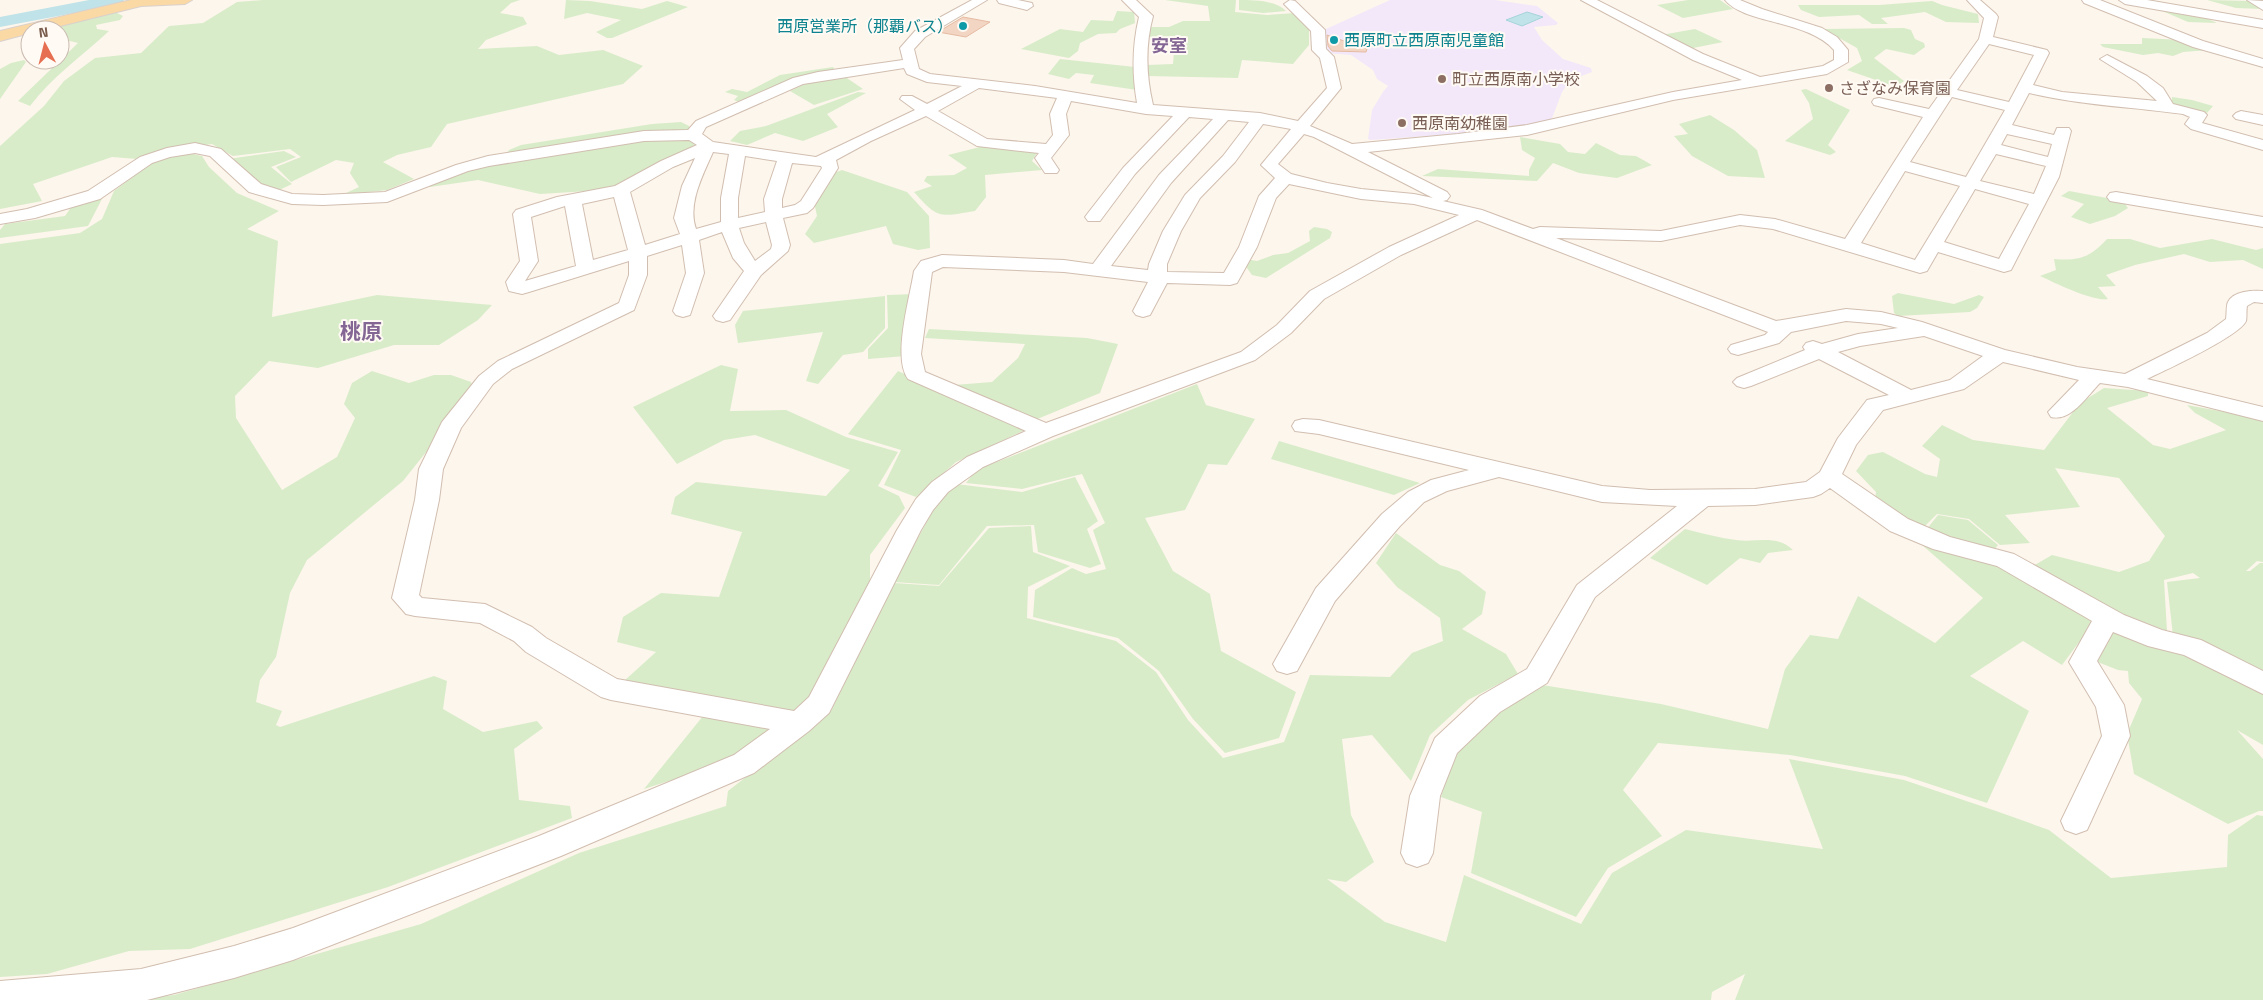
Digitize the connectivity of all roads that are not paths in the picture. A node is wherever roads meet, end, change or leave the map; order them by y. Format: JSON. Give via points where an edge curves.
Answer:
{"nodes":[{"id":1,"x":185,"y":0,"type":"edge"},
{"id":2,"x":981,"y":0,"type":"edge"},
{"id":3,"x":1003,"y":0,"type":"edge"},
{"id":4,"x":1128,"y":0,"type":"edge"},
{"id":5,"x":1587,"y":0,"type":"edge"},
{"id":6,"x":1731,"y":0,"type":"edge"},
{"id":7,"x":1973,"y":0,"type":"edge"},
{"id":8,"x":2088,"y":0,"type":"edge"},
{"id":9,"x":2125,"y":0,"type":"edge"},
{"id":10,"x":2253,"y":0,"type":"edge"},
{"id":11,"x":146,"y":1,"type":"edge"},
{"id":12,"x":1290,"y":4,"type":"dead end"},
{"id":13,"x":1027,"y":6,"type":"dead end"},
{"id":14,"x":2263,"y":6,"type":"edge"},
{"id":15,"x":2263,"y":24,"type":"edge"},
{"id":16,"x":0,"y":36,"type":"edge"},
{"id":17,"x":1986,"y":39,"type":"junction"},
{"id":18,"x":2107,"y":59,"type":"dead end"},
{"id":19,"x":909,"y":63,"type":"junction"},
{"id":20,"x":2263,"y":63,"type":"edge"},
{"id":21,"x":1759,"y":82,"type":"junction"},
{"id":22,"x":976,"y":84,"type":"junction"},
{"id":23,"x":2024,"y":87,"type":"junction"},
{"id":24,"x":1948,"y":92,"type":"junction"},
{"id":25,"x":1068,"y":96,"type":"junction"},
{"id":26,"x":907,"y":99,"type":"dead end"},
{"id":27,"x":1879,"y":102,"type":"dead end"},
{"id":28,"x":2014,"y":108,"type":"junction"},
{"id":29,"x":2168,"y":108,"type":"junction"},
{"id":30,"x":1146,"y":109,"type":"junction"},
{"id":31,"x":928,"y":111,"type":"junction"},
{"id":32,"x":1184,"y":113,"type":"junction"},
{"id":33,"x":1933,"y":115,"type":"junction"},
{"id":34,"x":1224,"y":116,"type":"junction"},
{"id":35,"x":2241,"y":116,"type":"dead end"},
{"id":36,"x":1260,"y":118,"type":"junction"},
{"id":37,"x":2263,"y":120,"type":"edge"},
{"id":38,"x":1300,"y":127,"type":"junction"},
{"id":39,"x":2003,"y":128,"type":"junction"},
{"id":40,"x":693,"y":136,"type":"junction"},
{"id":41,"x":2263,"y":145,"type":"edge"},
{"id":42,"x":708,"y":146,"type":"junction"},
{"id":43,"x":1991,"y":148,"type":"junction"},
{"id":44,"x":1050,"y":149,"type":"junction"},
{"id":45,"x":1351,"y":149,"type":"junction"},
{"id":46,"x":738,"y":150,"type":"junction"},
{"id":47,"x":2240,"y":155,"type":"dead end"},
{"id":48,"x":786,"y":157,"type":"junction"},
{"id":49,"x":828,"y":159,"type":"junction"},
{"id":50,"x":2263,"y":160,"type":"edge"},
{"id":51,"x":2054,"y":163,"type":"junction"},
{"id":52,"x":1901,"y":165,"type":"junction"},
{"id":53,"x":1051,"y":170,"type":"dead end"},
{"id":54,"x":1285,"y":178,"type":"junction"},
{"id":55,"x":1971,"y":183,"type":"junction"},
{"id":56,"x":622,"y":190,"type":"junction"},
{"id":57,"x":2116,"y":197,"type":"dead end"},
{"id":58,"x":573,"y":200,"type":"junction"},
{"id":59,"x":2039,"y":201,"type":"junction"},
{"id":60,"x":774,"y":214,"type":"junction"},
{"id":61,"x":1476,"y":214,"type":"junction"},
{"id":62,"x":1094,"y":217,"type":"dead end"},
{"id":63,"x":0,"y":219,"type":"edge"},
{"id":64,"x":2263,"y":222,"type":"edge"},
{"id":65,"x":728,"y":225,"type":"junction"},
{"id":66,"x":1524,"y":231,"type":"junction"},
{"id":67,"x":690,"y":238,"type":"junction"},
{"id":68,"x":1933,"y":245,"type":"junction"},
{"id":69,"x":1850,"y":246,"type":"junction"},
{"id":70,"x":638,"y":254,"type":"junction"},
{"id":71,"x":591,"y":267,"type":"junction"},
{"id":72,"x":1099,"y":268,"type":"junction"},
{"id":73,"x":754,"y":271,"type":"junction"},
{"id":74,"x":1157,"y":276,"type":"junction"},
{"id":75,"x":2263,"y":297,"type":"edge"},
{"id":76,"x":683,"y":310,"type":"dead end"},
{"id":77,"x":1142,"y":311,"type":"dead end"},
{"id":78,"x":723,"y":316,"type":"dead end"},
{"id":79,"x":1778,"y":329,"type":"junction"},
{"id":80,"x":1925,"y":330,"type":"junction"},
{"id":81,"x":1738,"y":349,"type":"dead end"},
{"id":82,"x":1820,"y":351,"type":"junction"},
{"id":83,"x":2000,"y":355,"type":"junction"},
{"id":84,"x":2094,"y":376,"type":"junction"},
{"id":85,"x":2128,"y":381,"type":"junction"},
{"id":86,"x":1744,"y":382,"type":"dead end"},
{"id":87,"x":1907,"y":396,"type":"junction"},
{"id":88,"x":2059,"y":412,"type":"dead end"},
{"id":89,"x":2263,"y":414,"type":"edge"},
{"id":90,"x":1303,"y":426,"type":"dead end"},
{"id":91,"x":1045,"y":431,"type":"junction"},
{"id":92,"x":1498,"y":470,"type":"junction"},
{"id":93,"x":1829,"y":476,"type":"junction"},
{"id":94,"x":1702,"y":498,"type":"junction"},
{"id":95,"x":2107,"y":617,"type":"junction"},
{"id":96,"x":1287,"y":664,"type":"dead end"},
{"id":97,"x":2263,"y":683,"type":"edge"},
{"id":98,"x":800,"y":724,"type":"junction"},
{"id":99,"x":2076,"y":820,"type":"dead end"},
{"id":100,"x":1417,"y":853,"type":"dead end"},
{"id":101,"x":0,"y":998,"type":"edge"}],
"edges":[{"from":1,"to":11,"type":"main road"},
{"from":2,"to":19,"type":"street","via":[[920,34],[907,48]]},
{"from":3,"to":13,"type":"street"},
{"from":4,"to":30,"type":"street","via":[[1146,16],[1142,29],[1140,80]]},
{"from":5,"to":21,"type":"street","via":[[1698,57]]},
{"from":6,"to":21,"type":"street","via":[[1743,9],[1818,31],[1842,49],[1841,62],[1826,70]]},
{"from":7,"to":17,"type":"street","via":[[1991,17]]},
{"from":8,"to":20,"type":"street","via":[[2198,44]]},
{"from":9,"to":15,"type":"street"},
{"from":10,"to":14,"type":"street"},
{"from":11,"to":16,"type":"main road"},
{"from":12,"to":38,"type":"street","via":[[1318,30],[1319,50],[1327,57],[1327,70],[1334,88]]},
{"from":17,"to":23,"type":"street","via":[[2042,52]]},
{"from":17,"to":24,"type":"street"},
{"from":18,"to":29,"type":"street","via":[[2147,82],[2163,95]]},
{"from":19,"to":22,"type":"street","via":[[912,71],[927,78]]},
{"from":19,"to":40,"type":"street","via":[[798,81],[700,124]]},
{"from":21,"to":45,"type":"street","via":[[1673,96],[1527,130]]},
{"from":22,"to":25,"type":"street"},
{"from":22,"to":31,"type":"street"},
{"from":23,"to":28,"type":"street"},
{"from":23,"to":29,"type":"street","via":[[2062,96]]},
{"from":24,"to":28,"type":"street"},
{"from":24,"to":33,"type":"street"},
{"from":25,"to":30,"type":"street"},
{"from":25,"to":44,"type":"street","via":[[1059,106],[1057,116],[1061,134]]},
{"from":26,"to":31,"type":"street"},
{"from":27,"to":33,"type":"street"},
{"from":28,"to":39,"type":"street"},
{"from":29,"to":41,"type":"street","via":[[2195,112],[2198,115],[2196,126]]},
{"from":30,"to":32,"type":"street"},
{"from":31,"to":44,"type":"street","via":[[983,143]]},
{"from":31,"to":49,"type":"street","via":[[865,138]]},
{"from":32,"to":34,"type":"street"},
{"from":32,"to":62,"type":"street","via":[[1129,171]]},
{"from":33,"to":52,"type":"street"},
{"from":34,"to":36,"type":"street"},
{"from":34,"to":72,"type":"street","via":[[1165,178]]},
{"from":35,"to":37,"type":"street"},
{"from":36,"to":38,"type":"street"},
{"from":36,"to":74,"type":"street","via":[[1229,159],[1194,195],[1172,231],[1158,264]]},
{"from":38,"to":45,"type":"street"},
{"from":38,"to":54,"type":"street","via":[[1269,165]]},
{"from":39,"to":43,"type":"street"},
{"from":39,"to":51,"type":"street","via":[[2061,136]]},
{"from":40,"to":42,"type":"street"},
{"from":40,"to":63,"type":"street","via":[[632,137],[521,154],[462,168],[387,197],[356,199],[277,196],[255,188],[214,152],[195,148],[146,160],[94,195],[30,214]]},
{"from":42,"to":46,"type":"street"},
{"from":42,"to":56,"type":"street","via":[[667,164]]},
{"from":42,"to":67,"type":"street","via":[[690,186],[683,218]]},
{"from":43,"to":51,"type":"street"},
{"from":43,"to":55,"type":"street"},
{"from":44,"to":53,"type":"street","via":[[1043,158]]},
{"from":45,"to":61,"type":"street"},
{"from":46,"to":48,"type":"street"},
{"from":46,"to":65,"type":"street"},
{"from":47,"to":50,"type":"street"},
{"from":48,"to":49,"type":"street","via":[[817,162]]},
{"from":48,"to":60,"type":"street","via":[[773,199]]},
{"from":49,"to":60,"type":"street","via":[[830,168],[808,204],[801,209]]},
{"from":51,"to":59,"type":"street","via":[[2051,178]]},
{"from":52,"to":55,"type":"street"},
{"from":52,"to":69,"type":"street"},
{"from":54,"to":61,"type":"street","via":[[1361,194],[1414,199]]},
{"from":54,"to":74,"type":"street","via":[[1268,196],[1248,247],[1230,278]]},
{"from":55,"to":59,"type":"street"},
{"from":55,"to":68,"type":"street"},
{"from":56,"to":58,"type":"street"},
{"from":56,"to":70,"type":"street"},
{"from":57,"to":64,"type":"street"},
{"from":58,"to":71,"type":"street","via":[[585,266]]},
{"from":58,"to":71,"type":"street","via":[[544,205],[522,214],[529,261],[515,282],[516,287],[522,288]]},
{"from":59,"to":68,"type":"street","via":[[2004,266]]},
{"from":60,"to":65,"type":"street"},
{"from":60,"to":73,"type":"street","via":[[781,245],[779,251]]},
{"from":61,"to":66,"type":"street"},
{"from":61,"to":91,"type":"street","via":[[1396,251],[1317,295],[1284,329],[1248,356]]},
{"from":65,"to":67,"type":"street"},
{"from":65,"to":73,"type":"street","via":[[742,260]]},
{"from":66,"to":69,"type":"street","via":[[1661,236],[1740,220],[1775,224]]},
{"from":66,"to":79,"type":"street"},
{"from":67,"to":70,"type":"street"},
{"from":67,"to":76,"type":"street","via":[[695,273]]},
{"from":68,"to":69,"type":"street","via":[[1920,267]]},
{"from":70,"to":71,"type":"street"},
{"from":70,"to":98,"type":"street","via":[[638,275],[627,306],[505,364],[486,380],[450,427],[431,469],[405,598],[415,607],[485,614],[611,689]]},
{"from":72,"to":74,"type":"street"},
{"from":72,"to":91,"type":"street","via":[[942,261],[928,265],[923,271],[911,354],[915,375]]},
{"from":73,"to":78,"type":"street"},
{"from":74,"to":77,"type":"street","via":[[1157,285]]},
{"from":75,"to":85,"type":"street","via":[[2251,296],[2237,303],[2236,321],[2206,341]]},
{"from":79,"to":80,"type":"street","via":[[1846,315],[1881,318]]},
{"from":79,"to":81,"type":"street","via":[[1772,339]]},
{"from":79,"to":82,"type":"street"},
{"from":80,"to":82,"type":"street","via":[[1858,340]]},
{"from":80,"to":83,"type":"street"},
{"from":82,"to":86,"type":"street"},
{"from":82,"to":87,"type":"street"},
{"from":83,"to":84,"type":"street"},
{"from":83,"to":87,"type":"street","via":[[1957,385]]},
{"from":84,"to":85,"type":"street"},
{"from":84,"to":88,"type":"street"},
{"from":85,"to":89,"type":"street"},
{"from":87,"to":93,"type":"street","via":[[1875,405],[1846,443]]},
{"from":90,"to":92,"type":"street","via":[[1319,426]]},
{"from":91,"to":98,"type":"street","via":[[975,462],[940,488],[924,505],[878,586],[819,705]]},
{"from":92,"to":94,"type":"street","via":[[1602,494]]},
{"from":92,"to":96,"type":"street","via":[[1439,485],[1416,497],[1391,520],[1325,595]]},
{"from":93,"to":94,"type":"street","via":[[1813,489],[1755,497]]},
{"from":93,"to":95,"type":"street","via":[[1900,525],[1942,543],[2006,560]]},
{"from":94,"to":100,"type":"street","via":[[1586,591],[1537,676],[1490,704],[1445,746],[1425,796]]},
{"from":95,"to":97,"type":"street","via":[[2157,639],[2191,647]]},
{"from":95,"to":99,"type":"street","via":[[2083,662],[2110,706],[2116,736]]},
{"from":98,"to":101,"type":"street","via":[[744,764],[550,846],[293,944],[142,984]]}]}
